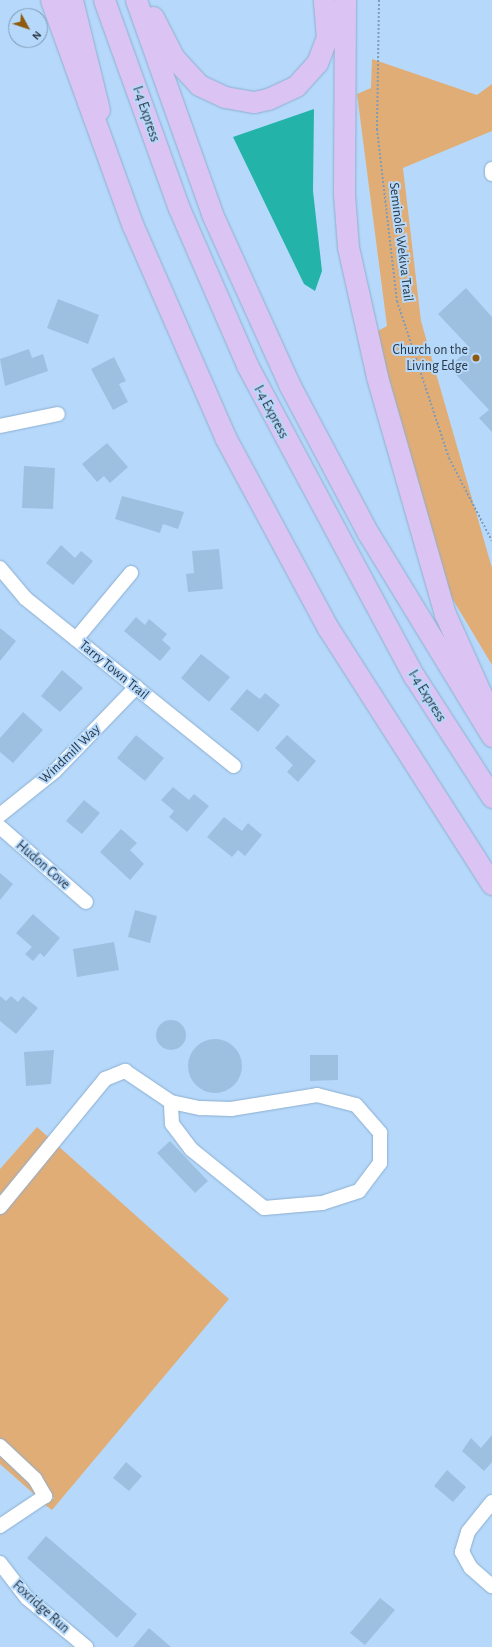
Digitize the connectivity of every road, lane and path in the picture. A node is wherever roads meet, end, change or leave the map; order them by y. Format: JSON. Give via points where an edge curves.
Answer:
{"nodes":[{"id":1,"x":51,"y":0,"type":"edge"},
{"id":2,"x":72,"y":0,"type":"edge"},
{"id":3,"x":104,"y":0,"type":"edge"},
{"id":4,"x":136,"y":0,"type":"edge"},
{"id":5,"x":146,"y":0,"type":"edge"},
{"id":6,"x":324,"y":0,"type":"edge"},
{"id":7,"x":345,"y":0,"type":"edge"},
{"id":8,"x":379,"y":0,"type":"edge"},
{"id":9,"x":108,"y":163,"type":"junction"},
{"id":10,"x":492,"y":169,"type":"edge"},
{"id":11,"x":492,"y":174,"type":"edge"},
{"id":12,"x":58,"y":414,"type":"dead end"},
{"id":13,"x":0,"y":426,"type":"edge"},
{"id":14,"x":492,"y":541,"type":"edge"},
{"id":15,"x":0,"y":568,"type":"edge"},
{"id":16,"x":131,"y":574,"type":"dead end"},
{"id":17,"x":76,"y":639,"type":"junction"},
{"id":18,"x":136,"y":687,"type":"junction"},
{"id":19,"x":492,"y":718,"type":"edge"},
{"id":20,"x":492,"y":736,"type":"edge"},
{"id":21,"x":234,"y":766,"type":"dead end"},
{"id":22,"x":492,"y":797,"type":"edge"},
{"id":23,"x":0,"y":815,"type":"edge"},
{"id":24,"x":0,"y":827,"type":"edge"},
{"id":25,"x":492,"y":884,"type":"edge"},
{"id":26,"x":86,"y":902,"type":"dead end"},
{"id":27,"x":171,"y":1102,"type":"junction"},
{"id":28,"x":0,"y":1207,"type":"edge"},
{"id":29,"x":0,"y":1446,"type":"edge"},
{"id":30,"x":492,"y":1502,"type":"edge"},
{"id":31,"x":0,"y":1526,"type":"edge"},
{"id":32,"x":0,"y":1563,"type":"edge"},
{"id":33,"x":492,"y":1586,"type":"edge"},
{"id":34,"x":86,"y":1647,"type":"edge"}],
"edges":[{"from":1,"to":9,"type":"highway"},
{"from":2,"to":9,"type":"highway","via":[[91,67]]},
{"from":3,"to":22,"type":"highway","name":"I-4 Express","via":[[178,206],[247,365],[414,676]]},
{"from":4,"to":20,"type":"highway","via":[[212,214],[289,384],[368,534]]},
{"from":5,"to":6,"type":"highway","via":[[163,37],[185,73],[209,92],[254,102],[268,99],[296,86],[317,63],[327,37]]},
{"from":7,"to":19,"type":"highway","via":[[344,194],[348,247],[377,377],[445,614]]},
{"from":8,"to":14,"type":"path","name":"Seminole Wekiva Trail","via":[[377,129],[396,301],[449,458]]},
{"from":9,"to":25,"type":"highway","via":[[194,370],[279,540],[328,628]]},
{"from":10,"to":11,"type":"street"},
{"from":12,"to":13,"type":"street"},
{"from":15,"to":17,"type":"street","name":"Tarry Town Trail","via":[[25,598]]},
{"from":16,"to":17,"type":"street"},
{"from":17,"to":18,"type":"street","name":"Tarry Town Trail"},
{"from":18,"to":21,"type":"street","name":"Tarry Town Trail"},
{"from":18,"to":23,"type":"street","name":"Windmill Way","via":[[55,771]]},
{"from":24,"to":26,"type":"street","name":"Hudon Cove"},
{"from":27,"to":27,"type":"street","via":[[172,1124],[191,1149],[264,1208],[322,1202],[359,1191],[380,1163],[380,1133],[356,1105],[317,1095],[231,1109]]},
{"from":27,"to":28,"type":"street","via":[[137,1076],[125,1071],[104,1079]]},
{"from":29,"to":31,"type":"street","via":[[35,1479],[45,1496]]},
{"from":30,"to":33,"type":"street","via":[[468,1532],[462,1552],[471,1568]]},
{"from":32,"to":34,"type":"street","name":"Foxridge Run","via":[[27,1598]]}]}
